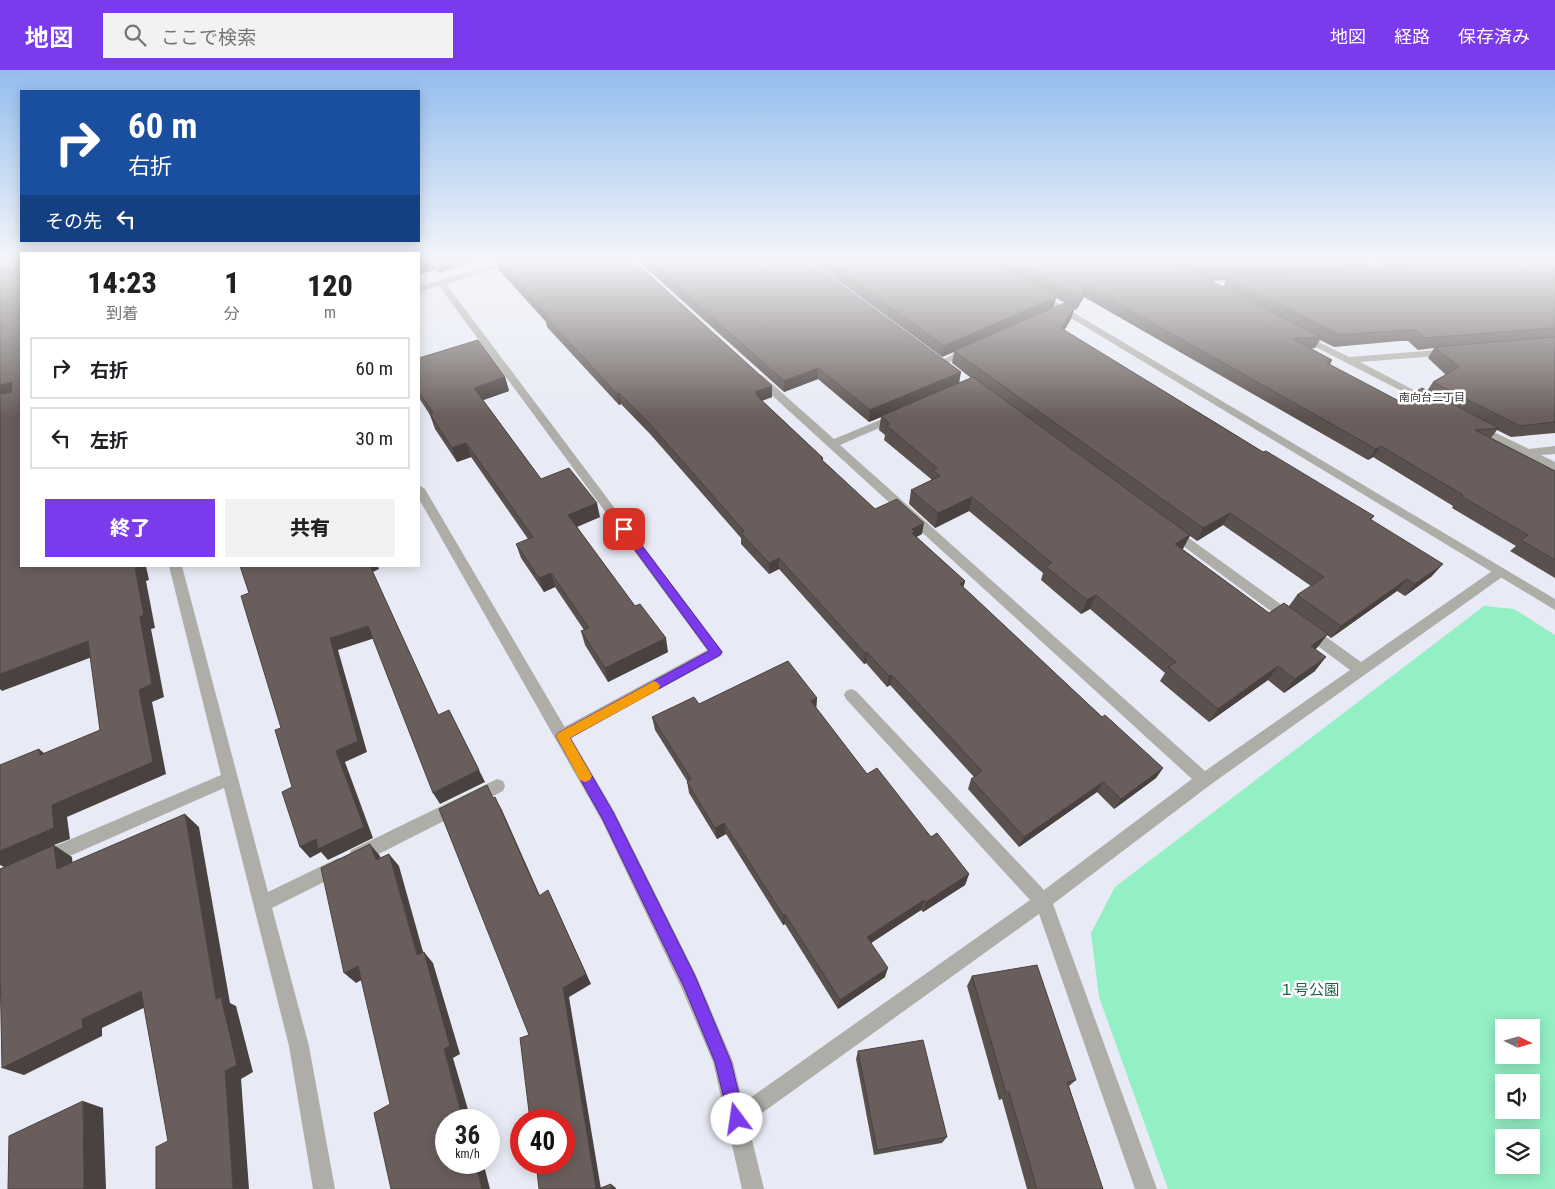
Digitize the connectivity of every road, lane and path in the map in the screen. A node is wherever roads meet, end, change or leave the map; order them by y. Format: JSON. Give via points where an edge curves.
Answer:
{"nodes":[{"id":1,"x":462,"y":312,"type":"edge"},
{"id":2,"x":1055,"y":312,"type":"edge"},
{"id":3,"x":1068,"y":312,"type":"edge"},
{"id":4,"x":1049,"y":315,"type":"edge"},
{"id":5,"x":1289,"y":330,"type":"edge"},
{"id":6,"x":977,"y":347,"type":"edge"},
{"id":7,"x":1456,"y":351,"type":"edge"},
{"id":8,"x":1348,"y":360,"type":"junction"},
{"id":9,"x":940,"y":363,"type":"edge"},
{"id":10,"x":745,"y":365,"type":"edge"},
{"id":11,"x":1442,"y":409,"type":"edge"},
{"id":12,"x":910,"y":411,"type":"edge"},
{"id":13,"x":1467,"y":422,"type":"edge"},
{"id":14,"x":832,"y":444,"type":"junction"},
{"id":15,"x":1555,"y":450,"type":"edge"},
{"id":16,"x":1527,"y":453,"type":"junction"},
{"id":17,"x":1555,"y":467,"type":"edge"},
{"id":18,"x":420,"y":491,"type":"edge"},
{"id":19,"x":1162,"y":524,"type":"edge"},
{"id":20,"x":175,"y":567,"type":"edge"},
{"id":21,"x":1500,"y":572,"type":"junction"},
{"id":22,"x":1555,"y":605,"type":"edge"},
{"id":23,"x":1360,"y":670,"type":"junction"},
{"id":24,"x":851,"y":695,"type":"dead end"},
{"id":25,"x":562,"y":736,"type":"junction"},
{"id":26,"x":230,"y":778,"type":"junction"},
{"id":27,"x":1204,"y":780,"type":"junction"},
{"id":28,"x":497,"y":786,"type":"dead end"},
{"id":29,"x":35,"y":864,"type":"edge"},
{"id":30,"x":1043,"y":901,"type":"junction"},
{"id":31,"x":263,"y":904,"type":"junction"},
{"id":32,"x":737,"y":1119,"type":"junction"},
{"id":33,"x":324,"y":1189,"type":"edge"},
{"id":34,"x":753,"y":1189,"type":"edge"},
{"id":35,"x":1146,"y":1189,"type":"edge"}],
"edges":[{"from":1,"to":25,"type":"street","via":[[716,652]]},
{"from":2,"to":4,"type":"street"},
{"from":3,"to":21,"type":"street"},
{"from":5,"to":8,"type":"street"},
{"from":6,"to":9,"type":"street"},
{"from":7,"to":8,"type":"street"},
{"from":8,"to":11,"type":"street"},
{"from":10,"to":14,"type":"street"},
{"from":12,"to":14,"type":"street"},
{"from":13,"to":16,"type":"street"},
{"from":14,"to":27,"type":"street"},
{"from":15,"to":16,"type":"street"},
{"from":16,"to":17,"type":"street"},
{"from":18,"to":25,"type":"street"},
{"from":19,"to":23,"type":"street"},
{"from":20,"to":26,"type":"street"},
{"from":21,"to":22,"type":"street"},
{"from":21,"to":23,"type":"street"},
{"from":23,"to":27,"type":"street"},
{"from":24,"to":30,"type":"street"},
{"from":25,"to":32,"type":"street","via":[[608,816],[689,982],[723,1062]]},
{"from":26,"to":29,"type":"street"},
{"from":26,"to":31,"type":"street"},
{"from":27,"to":30,"type":"street"},
{"from":28,"to":31,"type":"street"},
{"from":30,"to":32,"type":"street"},
{"from":30,"to":35,"type":"street"},
{"from":31,"to":33,"type":"street","via":[[299,1046]]},
{"from":32,"to":34,"type":"street"}]}
